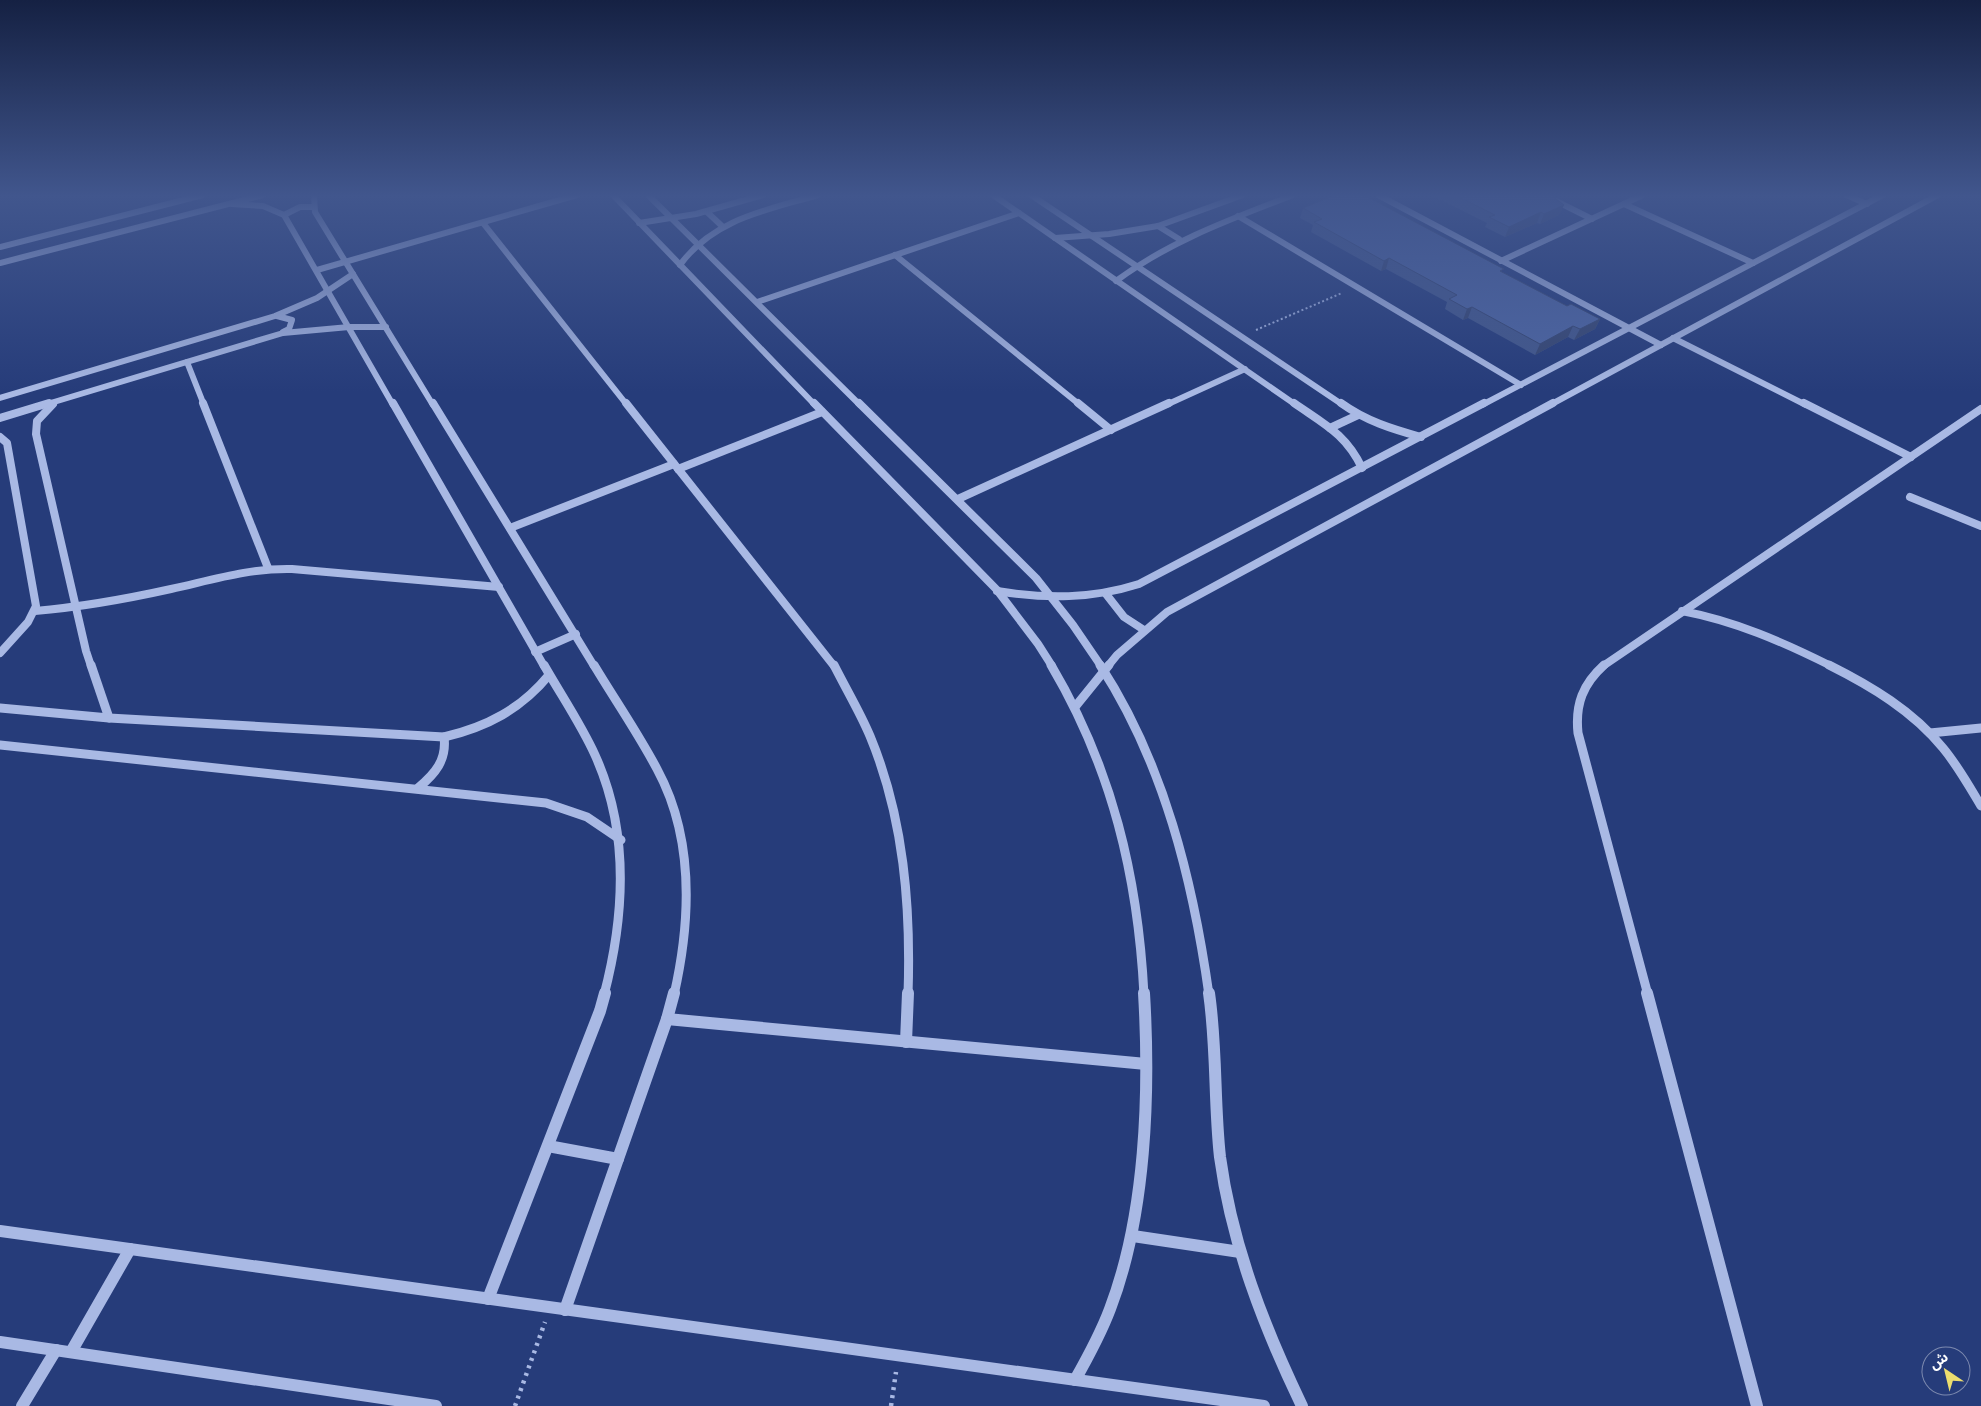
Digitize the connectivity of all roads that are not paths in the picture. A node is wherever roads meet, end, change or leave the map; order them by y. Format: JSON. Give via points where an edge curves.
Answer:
{"nodes":[{"id":1,"x":311,"y":261,"type":"edge"},
{"id":2,"x":351,"y":261,"type":"edge"},
{"id":3,"x":513,"y":261,"type":"edge"},
{"id":4,"x":676,"y":261,"type":"edge"},
{"id":5,"x":683,"y":261,"type":"edge"},
{"id":6,"x":715,"y":261,"type":"edge"},
{"id":7,"x":879,"y":261,"type":"edge"},
{"id":8,"x":902,"y":261,"type":"edge"},
{"id":9,"x":1087,"y":261,"type":"edge"},
{"id":10,"x":1128,"y":261,"type":"edge"},
{"id":11,"x":1142,"y":261,"type":"edge"},
{"id":12,"x":1313,"y":261,"type":"edge"},
{"id":13,"x":1501,"y":261,"type":"edge"},
{"id":14,"x":1748,"y":261,"type":"edge"},
{"id":15,"x":1758,"y":261,"type":"edge"},
{"id":16,"x":1816,"y":261,"type":"edge"},
{"id":17,"x":346,"y":262,"type":"junction"},
{"id":18,"x":1753,"y":263,"type":"junction"},
{"id":19,"x":680,"y":265,"type":"junction"},
{"id":20,"x":1135,"y":265,"type":"junction"},
{"id":21,"x":316,"y":270,"type":"junction"},
{"id":22,"x":353,"y":274,"type":"junction"},
{"id":23,"x":1116,"y":281,"type":"junction"},
{"id":24,"x":328,"y":291,"type":"junction"},
{"id":25,"x":757,"y":302,"type":"junction"},
{"id":26,"x":275,"y":316,"type":"junction"},
{"id":27,"x":349,"y":327,"type":"junction"},
{"id":28,"x":386,"y":327,"type":"junction"},
{"id":29,"x":1629,"y":328,"type":"junction"},
{"id":30,"x":283,"y":333,"type":"junction"},
{"id":31,"x":1673,"y":338,"type":"junction"},
{"id":32,"x":1661,"y":345,"type":"junction"},
{"id":33,"x":186,"y":362,"type":"junction"},
{"id":34,"x":1245,"y":369,"type":"junction"},
{"id":35,"x":1521,"y":385,"type":"junction"},
{"id":36,"x":0,"y":398,"type":"edge"},
{"id":37,"x":56,"y":401,"type":"junction"},
{"id":38,"x":1981,"y":409,"type":"edge"},
{"id":39,"x":822,"y":412,"type":"junction"},
{"id":40,"x":1358,"y":414,"type":"junction"},
{"id":41,"x":0,"y":418,"type":"edge"},
{"id":42,"x":1330,"y":428,"type":"junction"},
{"id":43,"x":1111,"y":430,"type":"junction"},
{"id":44,"x":0,"y":437,"type":"edge"},
{"id":45,"x":1421,"y":437,"type":"junction"},
{"id":46,"x":1911,"y":457,"type":"junction"},
{"id":47,"x":676,"y":466,"type":"junction"},
{"id":48,"x":1362,"y":468,"type":"junction"},
{"id":49,"x":1910,"y":497,"type":"dead end"},
{"id":50,"x":958,"y":499,"type":"junction"},
{"id":51,"x":1981,"y":526,"type":"edge"},
{"id":52,"x":510,"y":528,"type":"junction"},
{"id":53,"x":268,"y":568,"type":"junction"},
{"id":54,"x":498,"y":587,"type":"junction"},
{"id":55,"x":998,"y":591,"type":"junction"},
{"id":56,"x":1106,"y":594,"type":"junction"},
{"id":57,"x":1054,"y":597,"type":"junction"},
{"id":58,"x":77,"y":608,"type":"junction"},
{"id":59,"x":35,"y":611,"type":"junction"},
{"id":60,"x":1682,"y":611,"type":"junction"},
{"id":61,"x":1144,"y":630,"type":"junction"},
{"id":62,"x":576,"y":634,"type":"junction"},
{"id":63,"x":535,"y":652,"type":"junction"},
{"id":64,"x":0,"y":653,"type":"edge"},
{"id":65,"x":1104,"y":669,"type":"junction"},
{"id":66,"x":549,"y":675,"type":"junction"},
{"id":67,"x":1075,"y":707,"type":"junction"},
{"id":68,"x":0,"y":708,"type":"edge"},
{"id":69,"x":109,"y":718,"type":"junction"},
{"id":70,"x":1981,"y":728,"type":"edge"},
{"id":71,"x":1930,"y":732,"type":"junction"},
{"id":72,"x":444,"y":737,"type":"junction"},
{"id":73,"x":0,"y":746,"type":"edge"},
{"id":74,"x":418,"y":788,"type":"junction"},
{"id":75,"x":1981,"y":806,"type":"edge"},
{"id":76,"x":620,"y":840,"type":"junction"},
{"id":77,"x":667,"y":1020,"type":"junction"},
{"id":78,"x":906,"y":1042,"type":"junction"},
{"id":79,"x":1146,"y":1064,"type":"junction"},
{"id":80,"x":548,"y":1146,"type":"junction"},
{"id":81,"x":618,"y":1158,"type":"junction"},
{"id":82,"x":0,"y":1231,"type":"edge"},
{"id":83,"x":1133,"y":1236,"type":"junction"},
{"id":84,"x":130,"y":1249,"type":"junction"},
{"id":85,"x":1240,"y":1252,"type":"junction"},
{"id":86,"x":488,"y":1299,"type":"junction"},
{"id":87,"x":564,"y":1310,"type":"junction"},
{"id":88,"x":0,"y":1342,"type":"edge"},
{"id":89,"x":56,"y":1350,"type":"junction"},
{"id":90,"x":71,"y":1352,"type":"junction"},
{"id":91,"x":1075,"y":1380,"type":"junction"},
{"id":92,"x":22,"y":1406,"type":"edge"},
{"id":93,"x":436,"y":1406,"type":"edge"},
{"id":94,"x":1264,"y":1406,"type":"edge"},
{"id":95,"x":1302,"y":1406,"type":"edge"},
{"id":96,"x":1757,"y":1406,"type":"edge"}],
"edges":[{"from":1,"to":21,"type":"street"},
{"from":2,"to":17,"type":"street"},
{"from":3,"to":47,"type":"street"},
{"from":4,"to":19,"type":"street"},
{"from":5,"to":19,"type":"street"},
{"from":6,"to":25,"type":"street"},
{"from":7,"to":25,"type":"street"},
{"from":8,"to":43,"type":"street"},
{"from":9,"to":23,"type":"street"},
{"from":10,"to":20,"type":"street"},
{"from":11,"to":20,"type":"street"},
{"from":12,"to":35,"type":"street"},
{"from":13,"to":29,"type":"street"},
{"from":14,"to":18,"type":"street"},
{"from":15,"to":18,"type":"street"},
{"from":16,"to":31,"type":"street"},
{"from":17,"to":21,"type":"street"},
{"from":17,"to":22,"type":"street"},
{"from":18,"to":29,"type":"street"},
{"from":19,"to":39,"type":"street"},
{"from":20,"to":23,"type":"street"},
{"from":20,"to":40,"type":"street"},
{"from":21,"to":24,"type":"street"},
{"from":22,"to":24,"type":"street"},
{"from":22,"to":28,"type":"street"},
{"from":23,"to":34,"type":"street"},
{"from":24,"to":26,"type":"street"},
{"from":24,"to":27,"type":"street"},
{"from":25,"to":50,"type":"street"},
{"from":26,"to":30,"type":"street","via":[[292,320]]},
{"from":26,"to":36,"type":"street"},
{"from":27,"to":28,"type":"street"},
{"from":27,"to":30,"type":"street"},
{"from":27,"to":54,"type":"street"},
{"from":28,"to":52,"type":"street"},
{"from":29,"to":32,"type":"street"},
{"from":29,"to":35,"type":"street"},
{"from":30,"to":33,"type":"street"},
{"from":31,"to":32,"type":"street"},
{"from":31,"to":46,"type":"street"},
{"from":32,"to":61,"type":"street","via":[[1167,612]]},
{"from":33,"to":37,"type":"street"},
{"from":33,"to":53,"type":"street"},
{"from":34,"to":42,"type":"street"},
{"from":34,"to":43,"type":"street"},
{"from":35,"to":45,"type":"street"},
{"from":37,"to":41,"type":"street"},
{"from":37,"to":58,"type":"street","via":[[42,414],[36,428]]},
{"from":38,"to":46,"type":"street"},
{"from":39,"to":47,"type":"street"},
{"from":39,"to":55,"type":"street"},
{"from":40,"to":42,"type":"street"},
{"from":40,"to":45,"type":"street","via":[[1381,426]]},
{"from":42,"to":48,"type":"street","via":[[1354,451]]},
{"from":43,"to":50,"type":"street"},
{"from":44,"to":59,"type":"street","via":[[6,444],[36,602]]},
{"from":45,"to":48,"type":"street"},
{"from":46,"to":60,"type":"street"},
{"from":47,"to":52,"type":"street"},
{"from":47,"to":78,"type":"street","via":[[833,664],[875,748],[902,850],[909,908]]},
{"from":48,"to":56,"type":"street","via":[[1139,584]]},
{"from":49,"to":51,"type":"street"},
{"from":50,"to":57,"type":"street"},
{"from":52,"to":62,"type":"street"},
{"from":53,"to":54,"type":"street"},
{"from":53,"to":58,"type":"street"},
{"from":54,"to":63,"type":"street"},
{"from":55,"to":57,"type":"street"},
{"from":55,"to":67,"type":"street","via":[[1051,666]]},
{"from":56,"to":57,"type":"street"},
{"from":56,"to":61,"type":"street","via":[[1124,617]]},
{"from":57,"to":65,"type":"street"},
{"from":58,"to":59,"type":"street"},
{"from":58,"to":69,"type":"street","via":[[88,658]]},
{"from":59,"to":64,"type":"street"},
{"from":60,"to":71,"type":"street","via":[[1757,631],[1853,677],[1894,702]]},
{"from":60,"to":96,"type":"street","via":[[1596,670],[1580,695],[1576,726]]},
{"from":61,"to":65,"type":"street"},
{"from":62,"to":63,"type":"street"},
{"from":62,"to":77,"type":"street","via":[[658,770],[680,829],[688,890],[686,937]]},
{"from":63,"to":66,"type":"street"},
{"from":65,"to":67,"type":"street"},
{"from":65,"to":85,"type":"street","via":[[1148,754],[1173,826],[1192,896],[1211,1010],[1219,1150]]},
{"from":66,"to":72,"type":"street","via":[[532,696],[507,715],[487,725]]},
{"from":66,"to":76,"type":"street","via":[[595,754],[615,809]]},
{"from":67,"to":79,"type":"street","via":[[1115,805],[1130,862],[1146,991]]},
{"from":68,"to":69,"type":"street"},
{"from":69,"to":72,"type":"street"},
{"from":70,"to":71,"type":"street"},
{"from":71,"to":75,"type":"street","via":[[1957,766]]},
{"from":72,"to":74,"type":"street","via":[[446,747],[439,769]]},
{"from":73,"to":74,"type":"street"},
{"from":74,"to":76,"type":"street","via":[[546,803],[587,817]]},
{"from":76,"to":80,"type":"street","via":[[623,878],[613,964],[600,1011]]},
{"from":77,"to":78,"type":"street"},
{"from":77,"to":81,"type":"street"},
{"from":78,"to":79,"type":"street"},
{"from":79,"to":83,"type":"street"},
{"from":80,"to":81,"type":"street"},
{"from":80,"to":86,"type":"street"},
{"from":81,"to":87,"type":"street"},
{"from":82,"to":84,"type":"street"},
{"from":83,"to":85,"type":"street"},
{"from":83,"to":91,"type":"street","via":[[1106,1324]]},
{"from":84,"to":86,"type":"street"},
{"from":84,"to":90,"type":"street"},
{"from":85,"to":95,"type":"street","via":[[1267,1330]]},
{"from":86,"to":87,"type":"street"},
{"from":87,"to":91,"type":"street"},
{"from":88,"to":89,"type":"street"},
{"from":89,"to":90,"type":"street"},
{"from":89,"to":92,"type":"street"},
{"from":90,"to":93,"type":"street"},
{"from":91,"to":94,"type":"street"}]}
